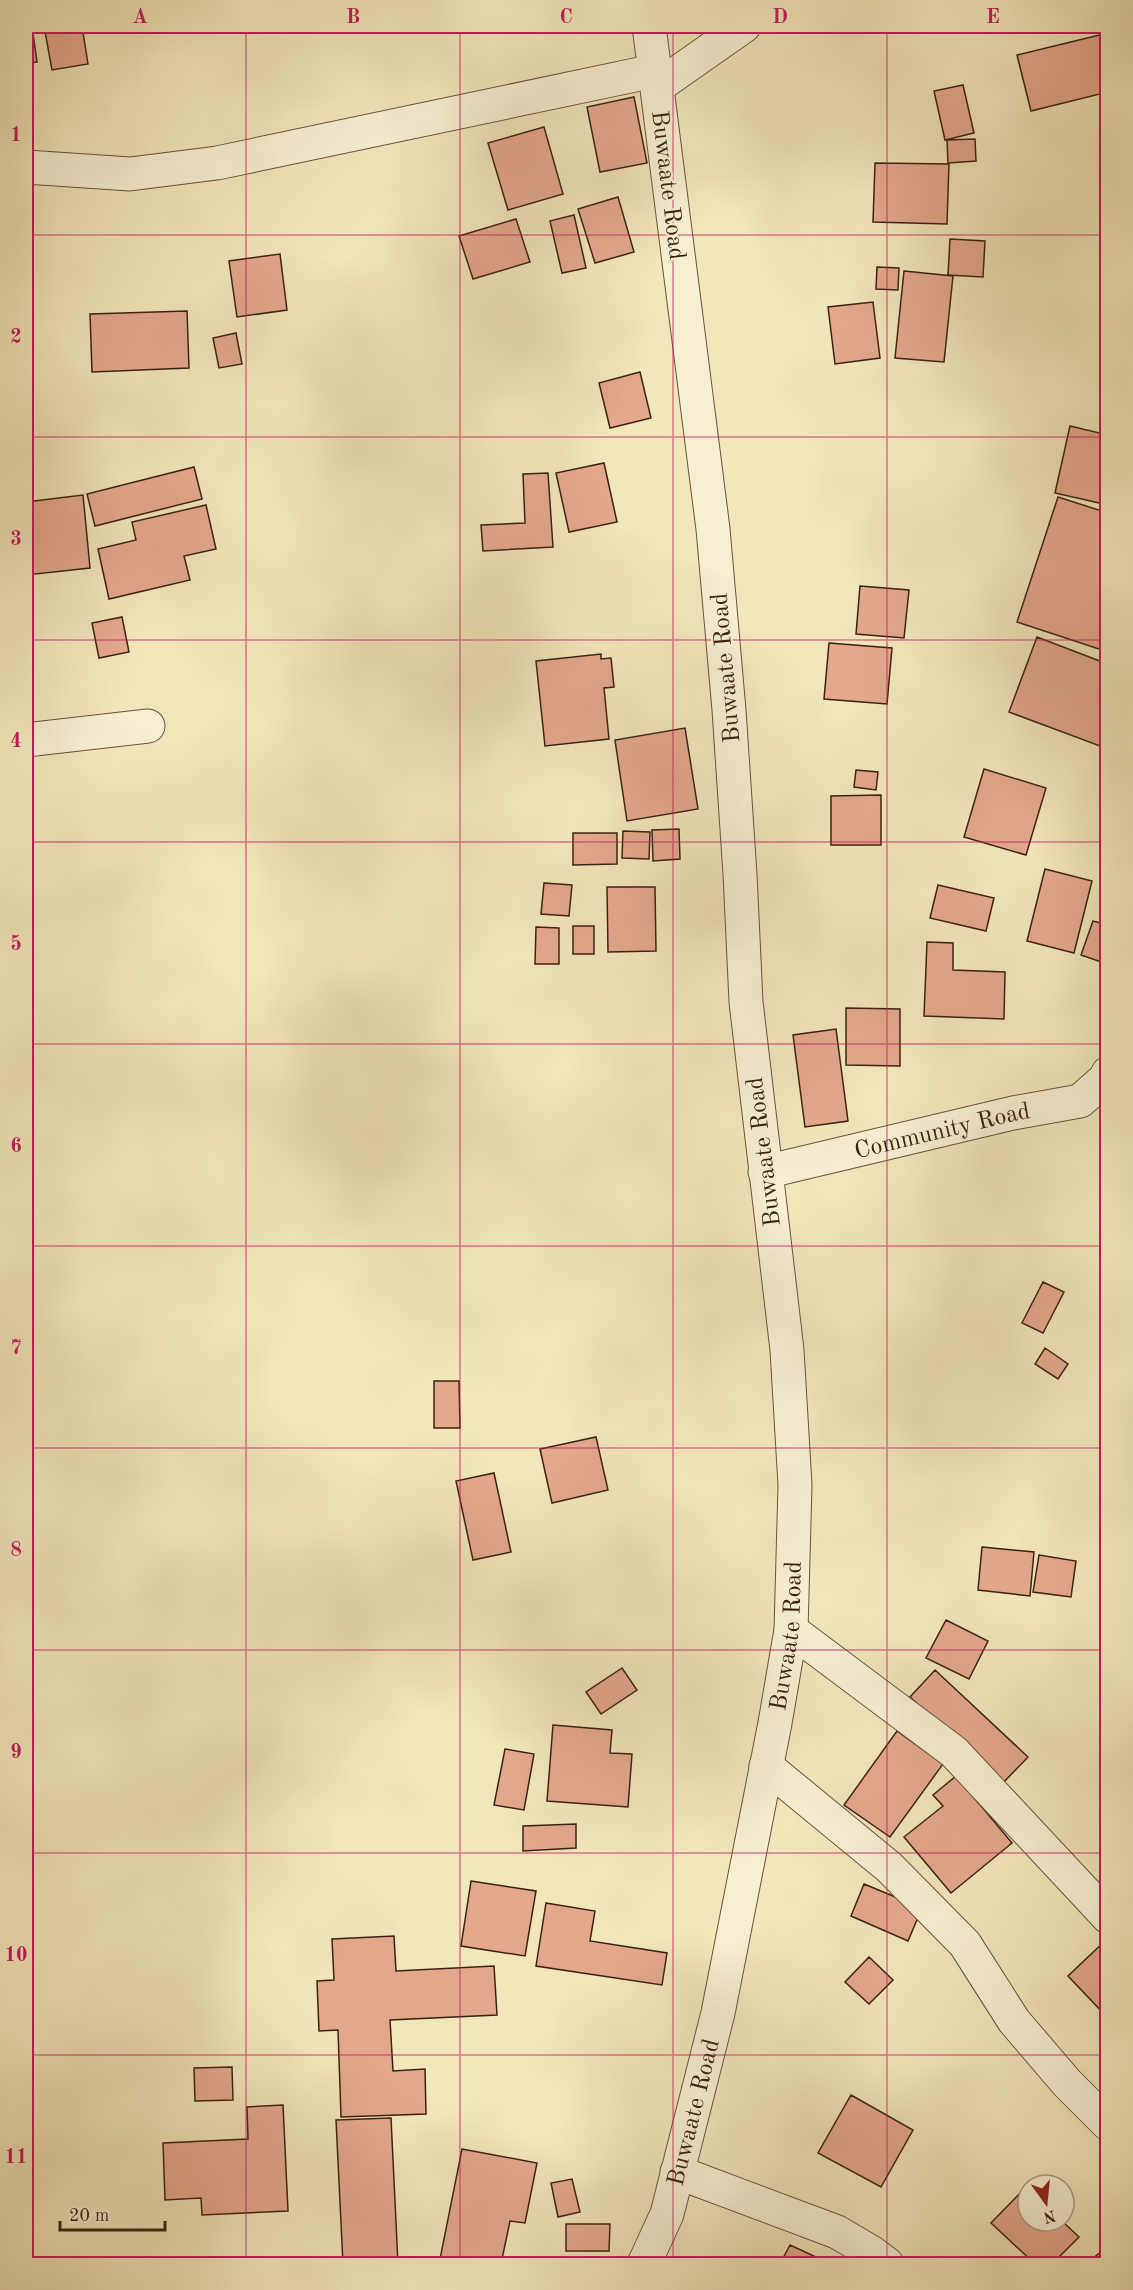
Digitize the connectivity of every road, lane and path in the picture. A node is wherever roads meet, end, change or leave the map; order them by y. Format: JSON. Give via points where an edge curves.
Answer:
{"nodes":[{"id":1,"x":650,"y":26,"type":"edge"},
{"id":2,"x":744,"y":26,"type":"edge"},
{"id":3,"x":655,"y":79,"type":"junction"},
{"id":4,"x":26,"y":167,"type":"edge"},
{"id":5,"x":148,"y":726,"type":"dead end"},
{"id":6,"x":26,"y":741,"type":"edge"},
{"id":7,"x":1107,"y":1073,"type":"edge"},
{"id":8,"x":1094,"y":1105,"type":"edge"},
{"id":9,"x":765,"y":1172,"type":"junction"},
{"id":10,"x":790,"y":1630,"type":"junction"},
{"id":11,"x":766,"y":1766,"type":"junction"},
{"id":12,"x":1107,"y":1917,"type":"edge"},
{"id":13,"x":1107,"y":2124,"type":"edge"},
{"id":14,"x":677,"y":2172,"type":"junction"},
{"id":15,"x":644,"y":2265,"type":"edge"},
{"id":16,"x":886,"y":2265,"type":"edge"}],
"edges":[{"from":1,"to":3,"type":"street","name":"Buwaate Road"},
{"from":2,"to":3,"type":"street"},
{"from":3,"to":4,"type":"street","via":[[217,163],[130,174]]},
{"from":3,"to":9,"type":"street","name":"Buwaate Road","via":[[713,529],[729,710],[746,1002]]},
{"from":5,"to":6,"type":"street"},
{"from":7,"to":8,"type":"street","name":"Community Road"},
{"from":8,"to":9,"type":"street","name":"Community Road","via":[[1013,1113]]},
{"from":9,"to":10,"type":"street","name":"Buwaate Road","via":[[787,1350],[795,1485]]},
{"from":10,"to":11,"type":"street","name":"Buwaate Road"},
{"from":10,"to":12,"type":"street","via":[[954,1752]]},
{"from":11,"to":13,"type":"street","via":[[889,1867],[965,1944],[1014,2021]]},
{"from":11,"to":14,"type":"street","name":"Buwaate Road","via":[[718,2013]]},
{"from":14,"to":15,"type":"street","name":"Buwaate Road","via":[[667,2214]]},
{"from":14,"to":16,"type":"street","via":[[837,2232]]}]}
